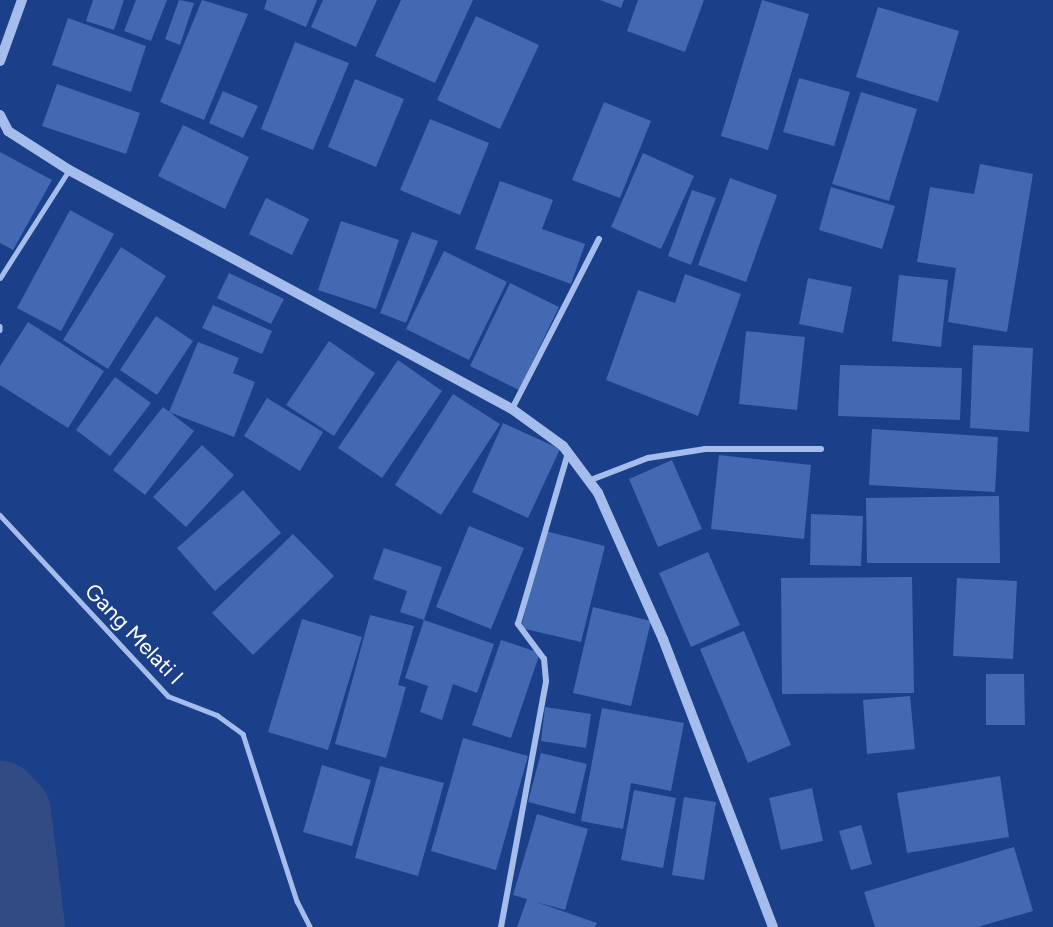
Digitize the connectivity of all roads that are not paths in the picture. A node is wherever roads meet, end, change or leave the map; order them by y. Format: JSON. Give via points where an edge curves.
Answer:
{"nodes":[{"id":1,"x":22,"y":0,"type":"edge"},
{"id":2,"x":0,"y":61,"type":"edge"},
{"id":3,"x":0,"y":115,"type":"edge"},
{"id":4,"x":4,"y":131,"type":"edge"},
{"id":5,"x":69,"y":170,"type":"junction"},
{"id":6,"x":599,"y":239,"type":"dead end"},
{"id":7,"x":0,"y":278,"type":"edge"},
{"id":8,"x":512,"y":409,"type":"junction"},
{"id":9,"x":821,"y":449,"type":"dead end"},
{"id":10,"x":567,"y":456,"type":"junction"},
{"id":11,"x":588,"y":482,"type":"junction"},
{"id":12,"x":0,"y":515,"type":"edge"},
{"id":13,"x":310,"y":927,"type":"edge"},
{"id":14,"x":501,"y":927,"type":"edge"},
{"id":15,"x":773,"y":927,"type":"edge"}],
"edges":[{"from":1,"to":2,"type":"street"},
{"from":3,"to":4,"type":"street"},
{"from":4,"to":5,"type":"street"},
{"from":5,"to":7,"type":"lane"},
{"from":5,"to":8,"type":"street"},
{"from":6,"to":8,"type":"street"},
{"from":8,"to":10,"type":"street","via":[[563,446]]},
{"from":9,"to":11,"type":"street","via":[[705,449],[648,458]]},
{"from":10,"to":11,"type":"street"},
{"from":10,"to":14,"type":"street","via":[[518,624],[544,659],[546,681]]},
{"from":11,"to":15,"type":"street","via":[[598,494],[663,639]]},
{"from":12,"to":13,"type":"lane","name":"Gang Melati I","via":[[168,696],[217,715],[243,734],[297,901]]}]}
